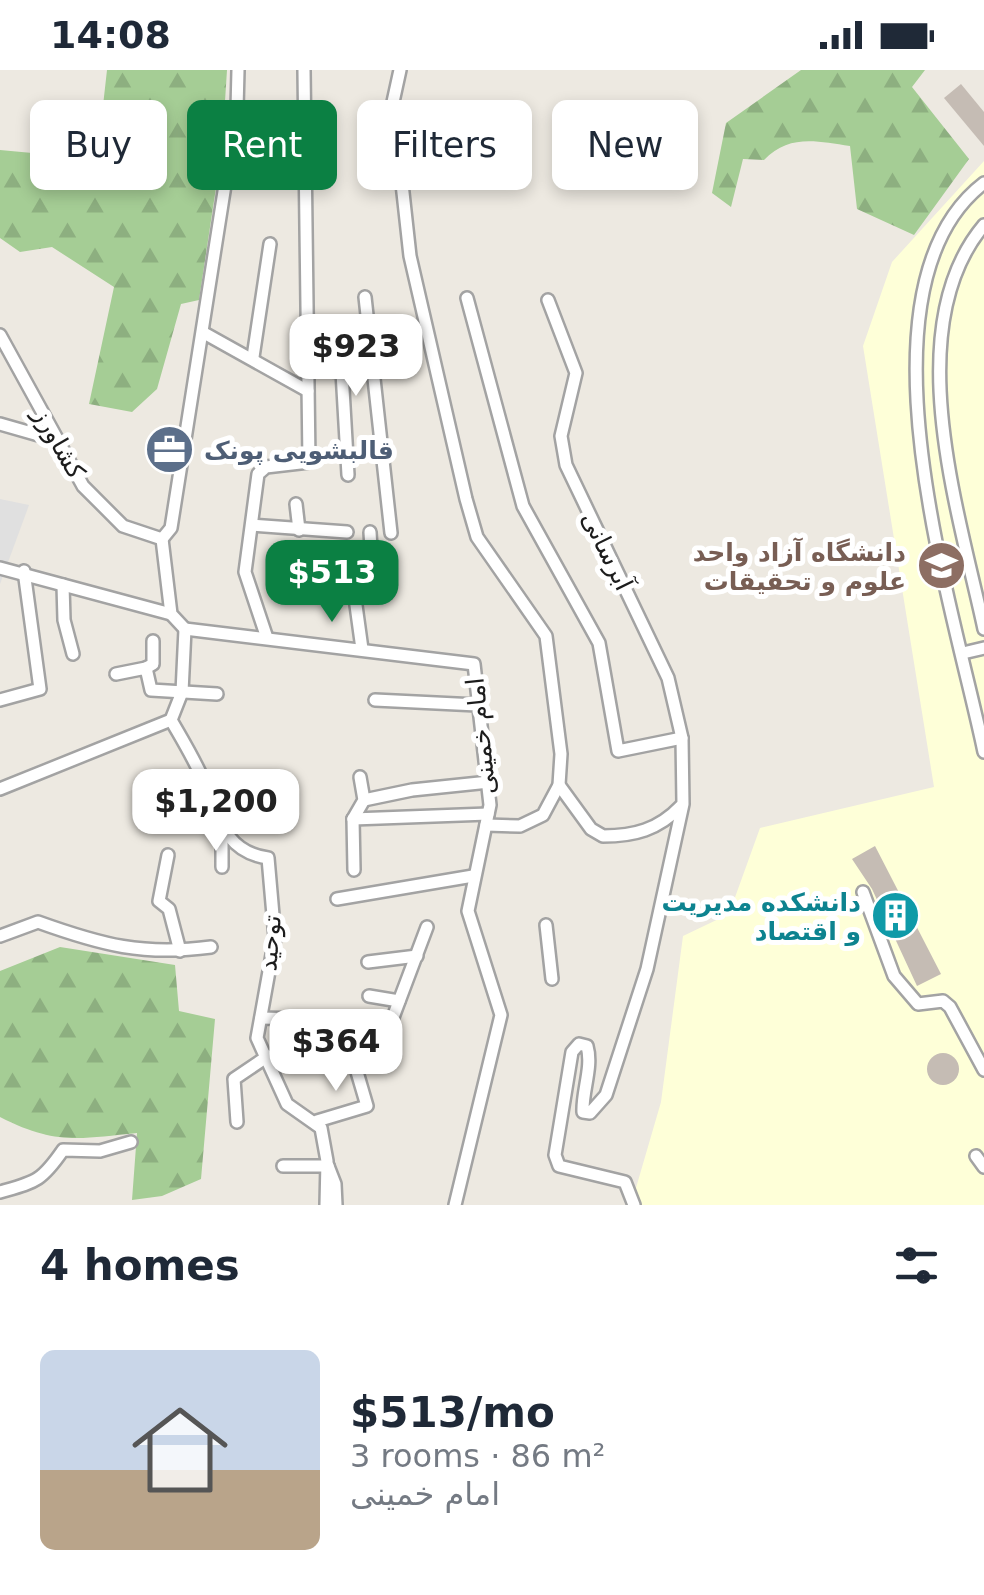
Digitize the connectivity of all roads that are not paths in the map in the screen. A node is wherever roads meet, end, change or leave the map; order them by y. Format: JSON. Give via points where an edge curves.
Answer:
{"nodes":[{"id":1,"x":238,"y":70,"type":"edge"},
{"id":2,"x":304,"y":70,"type":"edge"},
{"id":3,"x":400,"y":70,"type":"edge"},
{"id":4,"x":984,"y":183,"type":"edge"},
{"id":5,"x":984,"y":224,"type":"edge"},
{"id":6,"x":270,"y":244,"type":"dead end"},
{"id":7,"x":366,"y":297,"type":"dead end"},
{"id":8,"x":467,"y":298,"type":"dead end"},
{"id":9,"x":548,"y":300,"type":"dead end"},
{"id":10,"x":204,"y":333,"type":"junction"},
{"id":11,"x":0,"y":335,"type":"edge"},
{"id":12,"x":253,"y":357,"type":"junction"},
{"id":13,"x":307,"y":358,"type":"junction"},
{"id":14,"x":308,"y":391,"type":"junction"},
{"id":15,"x":0,"y":424,"type":"edge"},
{"id":16,"x":56,"y":440,"type":"junction"},
{"id":17,"x":348,"y":475,"type":"dead end"},
{"id":18,"x":296,"y":504,"type":"dead end"},
{"id":19,"x":252,"y":525,"type":"junction"},
{"id":20,"x":299,"y":530,"type":"junction"},
{"id":21,"x":347,"y":532,"type":"dead end"},
{"id":22,"x":370,"y":532,"type":"dead end"},
{"id":23,"x":392,"y":533,"type":"dead end"},
{"id":24,"x":162,"y":539,"type":"junction"},
{"id":25,"x":0,"y":568,"type":"edge"},
{"id":26,"x":24,"y":571,"type":"junction"},
{"id":27,"x":63,"y":585,"type":"junction"},
{"id":28,"x":171,"y":614,"type":"junction"},
{"id":29,"x":185,"y":629,"type":"junction"},
{"id":30,"x":984,"y":630,"type":"edge"},
{"id":31,"x":267,"y":638,"type":"junction"},
{"id":32,"x":153,"y":640,"type":"dead end"},
{"id":33,"x":984,"y":648,"type":"edge"},
{"id":34,"x":362,"y":649,"type":"junction"},
{"id":35,"x":963,"y":653,"type":"junction"},
{"id":36,"x":72,"y":654,"type":"dead end"},
{"id":37,"x":146,"y":668,"type":"junction"},
{"id":38,"x":116,"y":674,"type":"dead end"},
{"id":39,"x":182,"y":692,"type":"junction"},
{"id":40,"x":217,"y":694,"type":"dead end"},
{"id":41,"x":0,"y":700,"type":"edge"},
{"id":42,"x":375,"y":700,"type":"dead end"},
{"id":43,"x":477,"y":704,"type":"junction"},
{"id":44,"x":171,"y":720,"type":"junction"},
{"id":45,"x":682,"y":738,"type":"junction"},
{"id":46,"x":984,"y":752,"type":"edge"},
{"id":47,"x":395,"y":774,"type":"dead end"},
{"id":48,"x":360,"y":777,"type":"dead end"},
{"id":49,"x":489,"y":782,"type":"junction"},
{"id":50,"x":559,"y":785,"type":"junction"},
{"id":51,"x":0,"y":789,"type":"edge"},
{"id":52,"x":396,"y":792,"type":"junction"},
{"id":53,"x":364,"y":800,"type":"junction"},
{"id":54,"x":683,"y":804,"type":"junction"},
{"id":55,"x":353,"y":819,"type":"junction"},
{"id":56,"x":487,"y":820,"type":"junction"},
{"id":57,"x":222,"y":831,"type":"junction"},
{"id":58,"x":168,"y":855,"type":"dead end"},
{"id":59,"x":222,"y":867,"type":"dead end"},
{"id":60,"x":354,"y":870,"type":"dead end"},
{"id":61,"x":473,"y":876,"type":"junction"},
{"id":62,"x":863,"y":892,"type":"dead end"},
{"id":63,"x":337,"y":899,"type":"dead end"},
{"id":64,"x":546,"y":925,"type":"dead end"},
{"id":65,"x":427,"y":927,"type":"dead end"},
{"id":66,"x":0,"y":936,"type":"edge"},
{"id":67,"x":212,"y":947,"type":"dead end"},
{"id":68,"x":180,"y":951,"type":"junction"},
{"id":69,"x":417,"y":956,"type":"junction"},
{"id":70,"x":368,"y":962,"type":"dead end"},
{"id":71,"x":552,"y":979,"type":"dead end"},
{"id":72,"x":369,"y":996,"type":"dead end"},
{"id":73,"x":399,"y":1001,"type":"junction"},
{"id":74,"x":261,"y":1018,"type":"junction"},
{"id":75,"x":299,"y":1019,"type":"dead end"},
{"id":76,"x":268,"y":1056,"type":"junction"},
{"id":77,"x":984,"y":1070,"type":"edge"},
{"id":78,"x":316,"y":1121,"type":"junction"},
{"id":79,"x":237,"y":1122,"type":"dead end"},
{"id":80,"x":131,"y":1142,"type":"dead end"},
{"id":81,"x":283,"y":1166,"type":"dead end"},
{"id":82,"x":328,"y":1166,"type":"junction"},
{"id":83,"x":0,"y":1192,"type":"edge"},
{"id":84,"x":326,"y":1205,"type":"edge"},
{"id":85,"x":336,"y":1205,"type":"edge"},
{"id":86,"x":455,"y":1205,"type":"edge"},
{"id":87,"x":634,"y":1205,"type":"edge"}],
"edges":[{"from":1,"to":10,"type":"street"},
{"from":2,"to":13,"type":"street"},
{"from":3,"to":50,"type":"street","via":[[393,102],[410,256],[477,538],[546,636],[562,754]]},
{"from":4,"to":35,"type":"street","via":[[947,223],[930,260],[916,351],[924,473]]},
{"from":5,"to":30,"type":"street","via":[[954,271],[941,353],[950,474]]},
{"from":6,"to":12,"type":"street"},
{"from":7,"to":23,"type":"street"},
{"from":8,"to":45,"type":"street","via":[[523,506],[599,644],[618,751]]},
{"from":9,"to":45,"type":"street","name":"آبرسانی","via":[[576,372],[560,436],[566,465],[668,678]]},
{"from":10,"to":12,"type":"street"},
{"from":10,"to":24,"type":"street","via":[[171,528]]},
{"from":11,"to":16,"type":"street","name":"کشاورز"},
{"from":12,"to":14,"type":"street"},
{"from":13,"to":14,"type":"street"},
{"from":13,"to":17,"type":"street","via":[[322,370],[342,372]]},
{"from":14,"to":19,"type":"street","via":[[309,462],[260,470]]},
{"from":15,"to":16,"type":"street"},
{"from":16,"to":24,"type":"street","name":"کشاورز","via":[[83,486],[123,526]]},
{"from":18,"to":20,"type":"street"},
{"from":19,"to":20,"type":"street"},
{"from":19,"to":31,"type":"street","via":[[245,572]]},
{"from":20,"to":21,"type":"street"},
{"from":22,"to":34,"type":"street","via":[[372,566],[351,569]]},
{"from":24,"to":28,"type":"street"},
{"from":25,"to":26,"type":"street"},
{"from":26,"to":27,"type":"street"},
{"from":26,"to":41,"type":"street","via":[[40,688]]},
{"from":27,"to":28,"type":"street"},
{"from":27,"to":36,"type":"street"},
{"from":28,"to":29,"type":"street"},
{"from":29,"to":31,"type":"street","name":"امام خمینی"},
{"from":29,"to":39,"type":"street"},
{"from":31,"to":34,"type":"street","name":"امام خمینی"},
{"from":32,"to":37,"type":"street","via":[[153,664]]},
{"from":33,"to":35,"type":"street"},
{"from":34,"to":43,"type":"street","name":"امام خمینی","via":[[474,664]]},
{"from":35,"to":46,"type":"street"},
{"from":37,"to":38,"type":"street"},
{"from":37,"to":39,"type":"street","via":[[150,690]]},
{"from":39,"to":40,"type":"street"},
{"from":39,"to":44,"type":"street"},
{"from":42,"to":43,"type":"street"},
{"from":43,"to":49,"type":"street","name":"امام خمینی"},
{"from":44,"to":51,"type":"street"},
{"from":44,"to":57,"type":"street"},
{"from":45,"to":54,"type":"street","name":"آبرسانی"},
{"from":47,"to":52,"type":"street"},
{"from":48,"to":53,"type":"street"},
{"from":49,"to":52,"type":"street"},
{"from":49,"to":56,"type":"street","name":"امام خمینی"},
{"from":50,"to":54,"type":"street","via":[[602,836],[646,831]]},
{"from":50,"to":56,"type":"street","via":[[551,806],[530,823]]},
{"from":52,"to":53,"type":"street"},
{"from":53,"to":55,"type":"street"},
{"from":54,"to":87,"type":"street","name":"آبرسانی","via":[[647,970],[606,1095],[596,1109],[583,1112],[590,1054],[579,1044],[572,1052],[555,1155],[570,1171],[625,1182]]},
{"from":55,"to":56,"type":"street"},
{"from":55,"to":60,"type":"street"},
{"from":56,"to":61,"type":"street","name":"امام خمینی"},
{"from":57,"to":59,"type":"street"},
{"from":57,"to":74,"type":"street","name":"توحید","via":[[243,851],[268,858],[275,938]]},
{"from":58,"to":68,"type":"street","via":[[159,901],[169,910]]},
{"from":61,"to":63,"type":"street"},
{"from":61,"to":86,"type":"street","name":"امام خمینی","via":[[470,926],[500,1014]]},
{"from":62,"to":77,"type":"street","via":[[894,976],[918,1004],[950,1007]]},
{"from":64,"to":71,"type":"street"},
{"from":65,"to":69,"type":"street"},
{"from":66,"to":68,"type":"street","via":[[38,922],[103,945]]},
{"from":67,"to":68,"type":"street"},
{"from":69,"to":70,"type":"street"},
{"from":69,"to":73,"type":"street"},
{"from":72,"to":73,"type":"street"},
{"from":73,"to":78,"type":"street","via":[[392,1020],[350,1048],[367,1106]]},
{"from":74,"to":75,"type":"street"},
{"from":74,"to":76,"type":"street","name":"توحید","via":[[257,1038]]},
{"from":76,"to":78,"type":"street","name":"توحید","via":[[287,1104]]},
{"from":76,"to":79,"type":"street","via":[[234,1079]]},
{"from":78,"to":82,"type":"street"},
{"from":80,"to":83,"type":"street","via":[[100,1151],[63,1150],[26,1188]]},
{"from":81,"to":82,"type":"street"},
{"from":82,"to":84,"type":"street"},
{"from":82,"to":85,"type":"street"}]}
